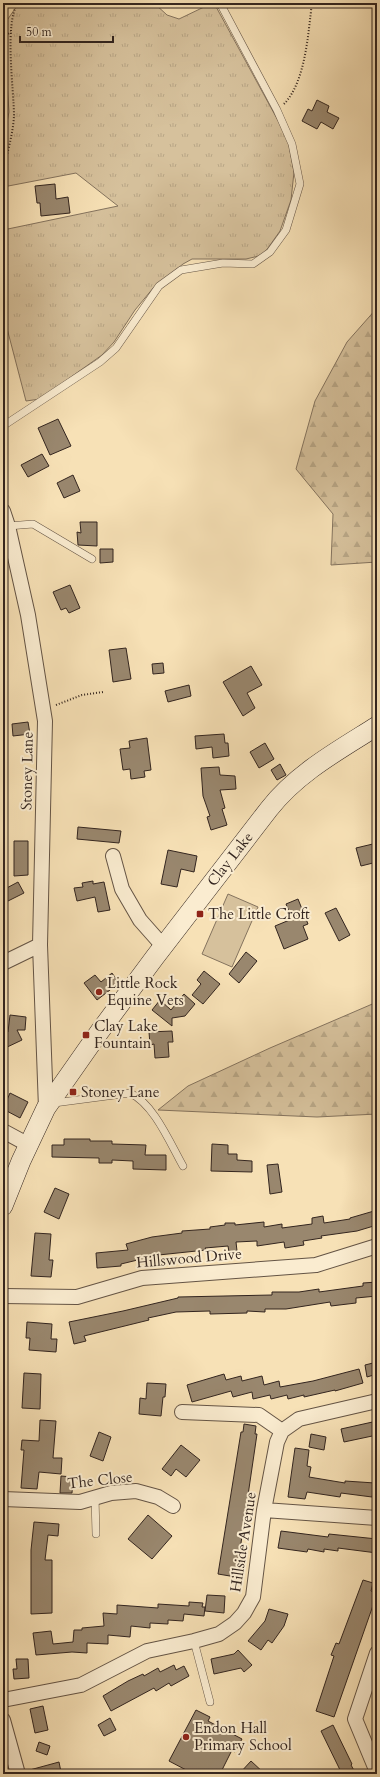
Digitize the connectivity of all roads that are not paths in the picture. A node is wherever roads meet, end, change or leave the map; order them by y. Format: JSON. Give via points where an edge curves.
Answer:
{"nodes":[{"id":1,"x":220,"y":3,"type":"edge"},
{"id":2,"x":3,"y":426,"type":"edge"},
{"id":3,"x":3,"y":511,"type":"edge"},
{"id":4,"x":8,"y":526,"type":"junction"},
{"id":5,"x":92,"y":559,"type":"dead end"},
{"id":6,"x":377,"y":726,"type":"edge"},
{"id":7,"x":113,"y":856,"type":"dead end"},
{"id":8,"x":40,"y":944,"type":"junction"},
{"id":9,"x":163,"y":946,"type":"junction"},
{"id":10,"x":3,"y":963,"type":"edge"},
{"id":11,"x":48,"y":1106,"type":"junction"},
{"id":12,"x":3,"y":1131,"type":"edge"},
{"id":13,"x":29,"y":1144,"type":"junction"},
{"id":14,"x":183,"y":1166,"type":"dead end"},
{"id":15,"x":3,"y":1206,"type":"edge"},
{"id":16,"x":377,"y":1246,"type":"edge"},
{"id":17,"x":3,"y":1296,"type":"edge"},
{"id":18,"x":377,"y":1401,"type":"edge"},
{"id":19,"x":182,"y":1412,"type":"dead end"},
{"id":20,"x":282,"y":1431,"type":"junction"},
{"id":21,"x":95,"y":1496,"type":"junction"},
{"id":22,"x":3,"y":1499,"type":"edge"},
{"id":23,"x":173,"y":1506,"type":"dead end"},
{"id":24,"x":264,"y":1510,"type":"junction"},
{"id":25,"x":377,"y":1518,"type":"edge"},
{"id":26,"x":96,"y":1534,"type":"dead end"},
{"id":27,"x":194,"y":1641,"type":"junction"},
{"id":28,"x":377,"y":1653,"type":"edge"},
{"id":29,"x":3,"y":1700,"type":"edge"},
{"id":30,"x":210,"y":1702,"type":"dead end"},
{"id":31,"x":3,"y":1720,"type":"edge"},
{"id":32,"x":377,"y":1772,"type":"edge"},
{"id":33,"x":18,"y":1774,"type":"edge"}],
"edges":[{"from":1,"to":2,"type":"lane","via":[[277,110],[292,144],[300,184],[286,230],[270,252],[254,264],[223,263],[181,270],[159,286],[116,348],[105,358]]},
{"from":3,"to":4,"type":"street","name":"Stoney Lane"},
{"from":4,"to":5,"type":"lane","via":[[33,524]]},
{"from":4,"to":8,"type":"street","name":"Stoney Lane","via":[[28,614],[45,721]]},
{"from":6,"to":9,"type":"main road","name":"Clay Lake","via":[[318,763],[276,800]]},
{"from":7,"to":9,"type":"street","via":[[122,889],[140,920]]},
{"from":8,"to":10,"type":"street"},
{"from":8,"to":11,"type":"street","name":"Stoney Lane"},
{"from":9,"to":11,"type":"main road","name":"Clay Lake"},
{"from":11,"to":13,"type":"main road","name":"Clay Lake"},
{"from":11,"to":14,"type":"lane","via":[[130,1093],[138,1096],[149,1108]]},
{"from":12,"to":13,"type":"street"},
{"from":13,"to":15,"type":"main road","name":"Clay Lake"},
{"from":16,"to":17,"type":"street","name":"Hillswood Drive","via":[[316,1265],[142,1278],[77,1297]]},
{"from":18,"to":20,"type":"street","via":[[299,1419]]},
{"from":19,"to":20,"type":"street","via":[[259,1415]]},
{"from":20,"to":24,"type":"street","name":"Hillside Avenue","via":[[276,1442]]},
{"from":21,"to":22,"type":"street","name":"The Close","via":[[80,1502]]},
{"from":21,"to":23,"type":"street","name":"The Close","via":[[136,1492],[158,1497]]},
{"from":21,"to":26,"type":"lane"},
{"from":24,"to":25,"type":"street"},
{"from":24,"to":27,"type":"street","name":"Hillside Avenue","via":[[253,1597],[235,1623],[219,1634]]},
{"from":27,"to":29,"type":"street","name":"Hillside Avenue","via":[[147,1651],[81,1685]]},
{"from":27,"to":30,"type":"lane"},
{"from":28,"to":32,"type":"street","via":[[355,1720]]},
{"from":31,"to":33,"type":"street"}]}
